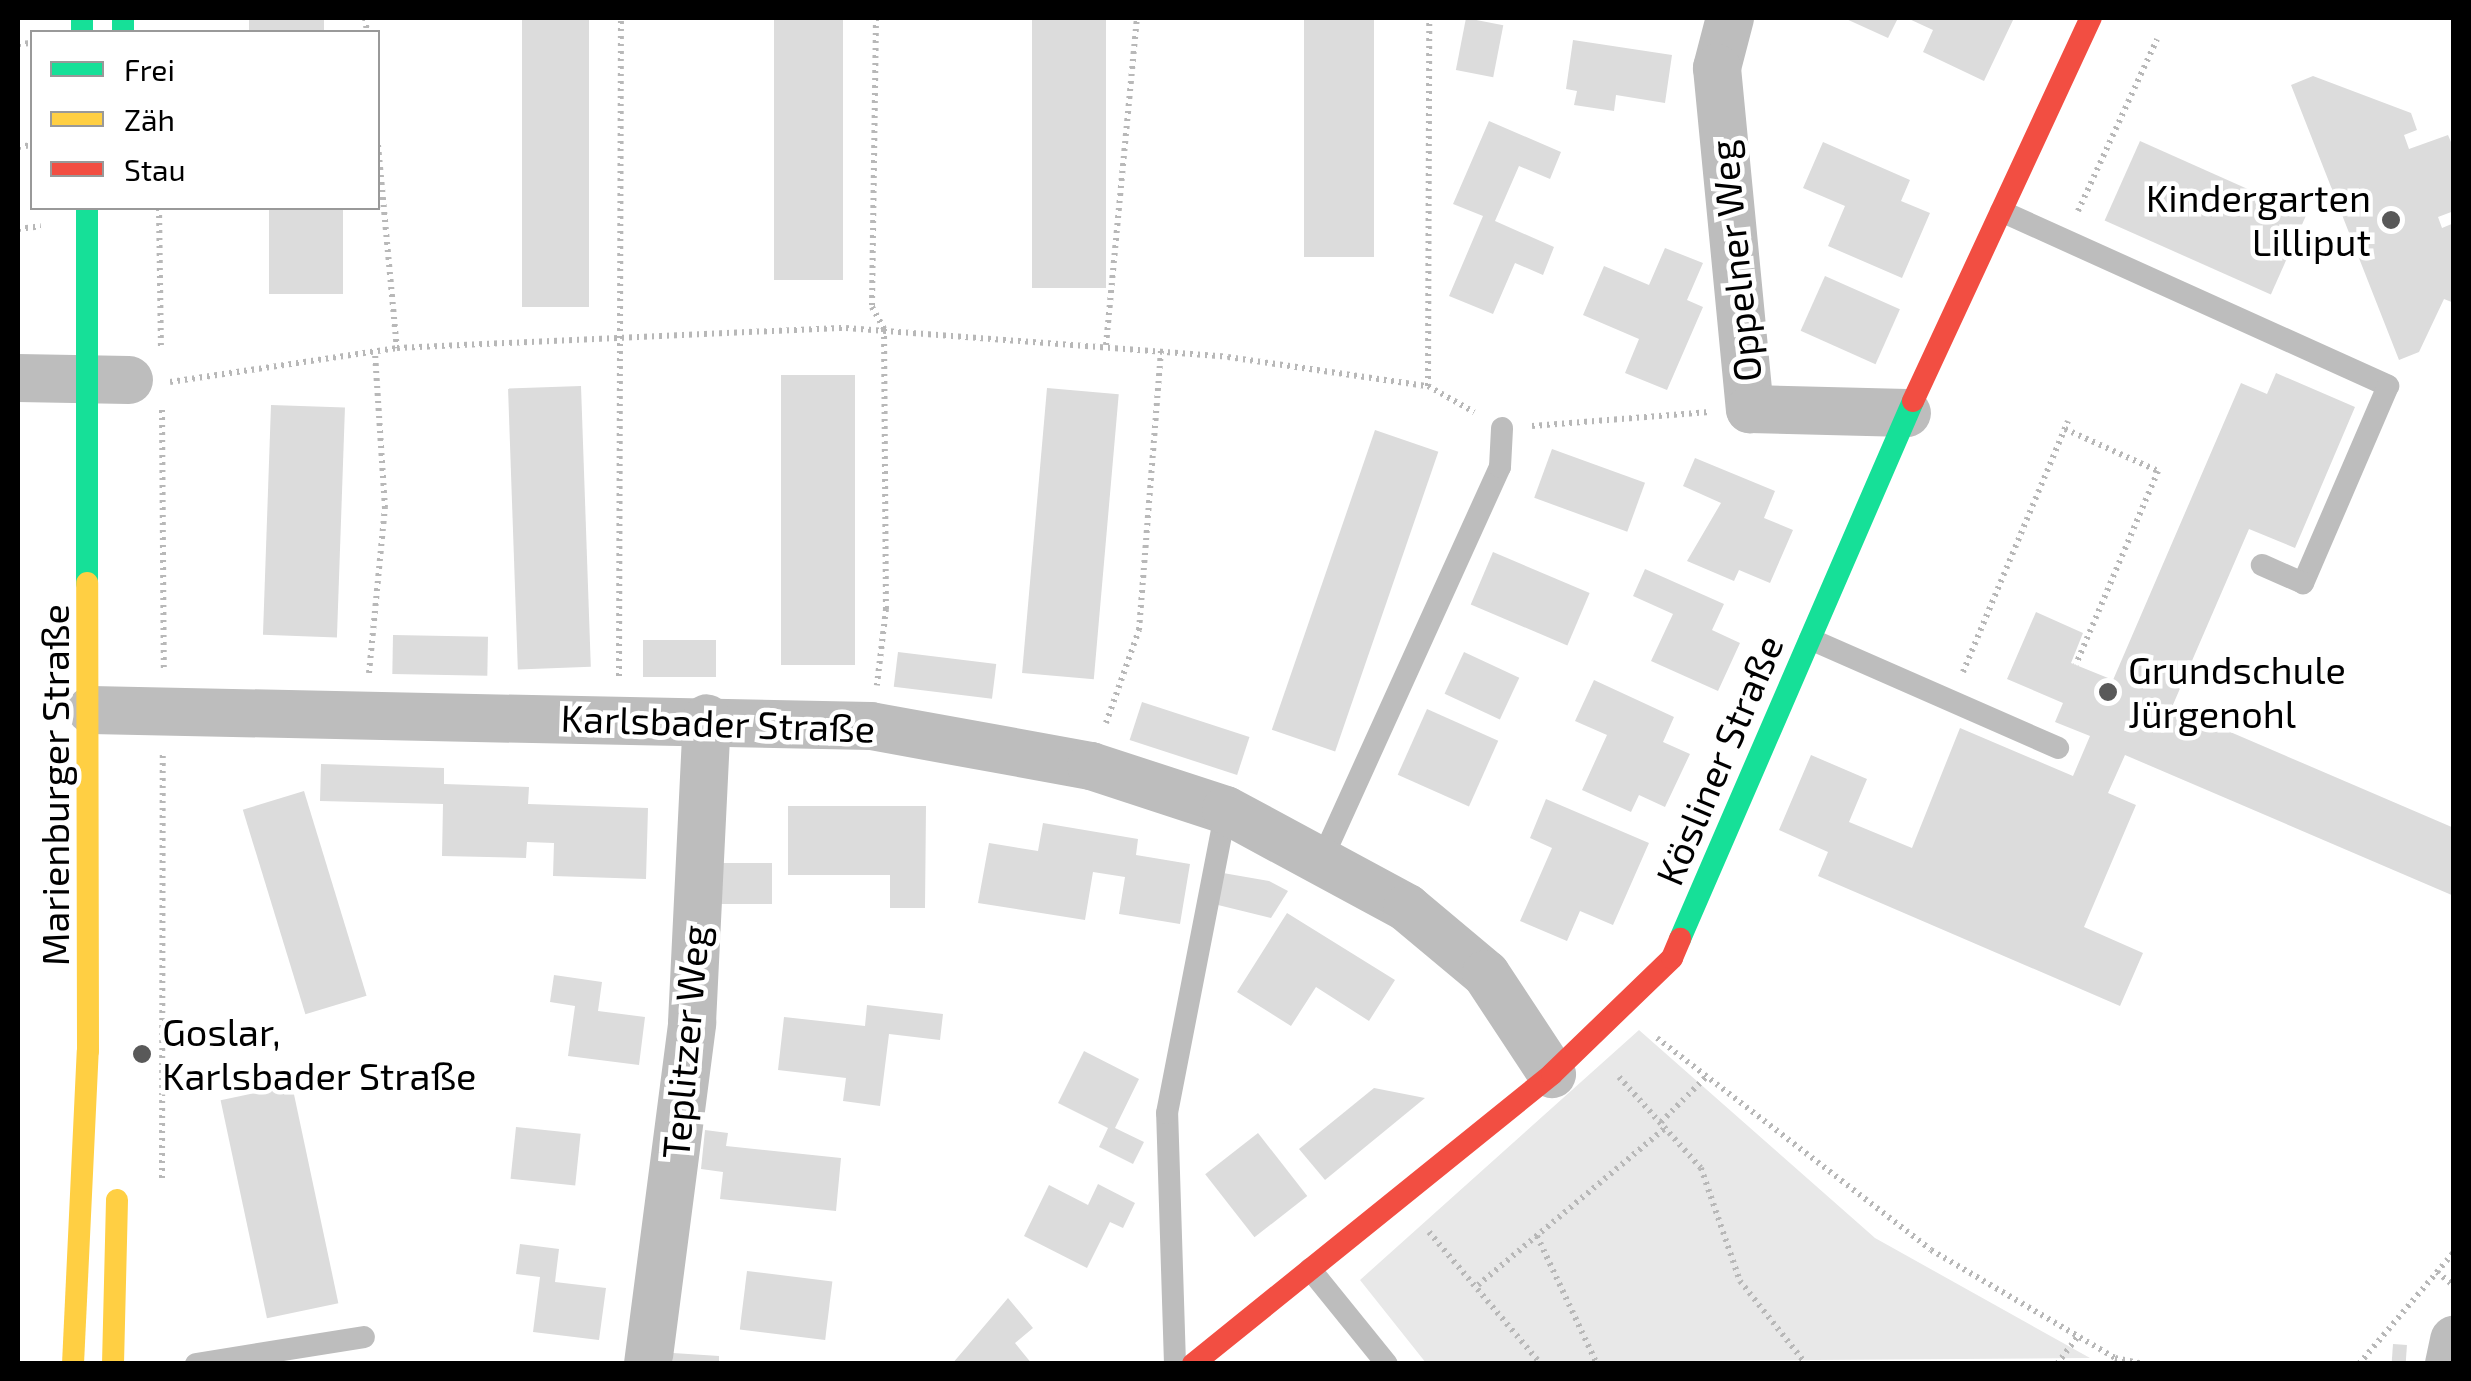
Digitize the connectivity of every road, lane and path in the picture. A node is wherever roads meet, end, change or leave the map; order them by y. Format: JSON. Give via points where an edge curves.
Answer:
{"nodes":[{"id":1,"x":621,"y":18,"type":"edge"},
{"id":2,"x":876,"y":18,"type":"edge"},
{"id":3,"x":1137,"y":18,"type":"edge"},
{"id":4,"x":1429,"y":18,"type":"edge"},
{"id":5,"x":1730,"y":18,"type":"edge"},
{"id":6,"x":2090,"y":18,"type":"edge"},
{"id":7,"x":2157,"y":39,"type":"dead end"},
{"id":8,"x":380,"y":166,"type":"edge"},
{"id":9,"x":87,"y":210,"type":"edge"},
{"id":10,"x":159,"y":210,"type":"edge"},
{"id":11,"x":2001,"y":211,"type":"junction"},
{"id":12,"x":47,"y":226,"type":"dead end"},
{"id":13,"x":18,"y":228,"type":"edge"},
{"id":14,"x":2065,"y":240,"type":"junction"},
{"id":15,"x":884,"y":329,"type":"junction"},
{"id":16,"x":616,"y":334,"type":"junction"},
{"id":17,"x":1106,"y":345,"type":"junction"},
{"id":18,"x":397,"y":348,"type":"junction"},
{"id":19,"x":1161,"y":350,"type":"junction"},
{"id":20,"x":375,"y":351,"type":"junction"},
{"id":21,"x":18,"y":378,"type":"edge"},
{"id":22,"x":128,"y":381,"type":"junction"},
{"id":23,"x":1428,"y":386,"type":"junction"},
{"id":24,"x":1750,"y":409,"type":"junction"},
{"id":25,"x":1906,"y":413,"type":"junction"},
{"id":26,"x":1502,"y":428,"type":"junction"},
{"id":27,"x":2262,"y":565,"type":"dead end"},
{"id":28,"x":1810,"y":638,"type":"junction"},
{"id":29,"x":2076,"y":664,"type":"dead end"},
{"id":30,"x":1951,"y":701,"type":"junction"},
{"id":31,"x":127,"y":711,"type":"junction"},
{"id":32,"x":366,"y":714,"type":"junction"},
{"id":33,"x":619,"y":717,"type":"junction"},
{"id":34,"x":706,"y":718,"type":"junction"},
{"id":35,"x":871,"y":726,"type":"junction"},
{"id":36,"x":2058,"y":748,"type":"dead end"},
{"id":37,"x":1091,"y":766,"type":"junction"},
{"id":38,"x":1226,"y":810,"type":"junction"},
{"id":39,"x":1324,"y":857,"type":"junction"},
{"id":40,"x":1622,"y":1010,"type":"junction"},
{"id":41,"x":1569,"y":1060,"type":"junction"},
{"id":42,"x":1706,"y":1077,"type":"junction"},
{"id":43,"x":1664,"y":1124,"type":"junction"},
{"id":44,"x":118,"y":1172,"type":"dead end"},
{"id":45,"x":162,"y":1189,"type":"dead end"},
{"id":46,"x":1398,"y":1198,"type":"junction"},
{"id":47,"x":1537,"y":1236,"type":"junction"},
{"id":48,"x":2454,"y":1252,"type":"edge"},
{"id":49,"x":1310,"y":1269,"type":"junction"},
{"id":50,"x":2437,"y":1272,"type":"junction"},
{"id":51,"x":1478,"y":1285,"type":"junction"},
{"id":52,"x":2454,"y":1286,"type":"edge"},
{"id":53,"x":2079,"y":1334,"type":"junction"},
{"id":54,"x":364,"y":1337,"type":"dead end"},
{"id":55,"x":2454,"y":1340,"type":"edge"},
{"id":56,"x":2112,"y":1361,"type":"edge"},
{"id":57,"x":72,"y":1364,"type":"edge"},
{"id":58,"x":114,"y":1364,"type":"edge"},
{"id":59,"x":196,"y":1364,"type":"edge"},
{"id":60,"x":648,"y":1364,"type":"edge"},
{"id":61,"x":1175,"y":1364,"type":"edge"},
{"id":62,"x":1193,"y":1364,"type":"edge"},
{"id":63,"x":1387,"y":1364,"type":"edge"},
{"id":64,"x":1541,"y":1364,"type":"edge"},
{"id":65,"x":1597,"y":1364,"type":"edge"},
{"id":66,"x":1806,"y":1364,"type":"edge"},
{"id":67,"x":2057,"y":1364,"type":"edge"},
{"id":68,"x":2143,"y":1364,"type":"edge"},
{"id":69,"x":2359,"y":1364,"type":"edge"},
{"id":70,"x":2448,"y":1364,"type":"edge"}],
"edges":[{"from":1,"to":16,"type":"path","via":[[624,321]]},
{"from":2,"to":15,"type":"path","via":[[872,307]]},
{"from":3,"to":17,"type":"path"},
{"from":4,"to":23,"type":"path"},
{"from":5,"to":24,"type":"street","name":"Oppelner Weg","via":[[1716,68]]},
{"from":6,"to":11,"type":"street","name":"Kösliner Straße"},
{"from":7,"to":14,"type":"path"},
{"from":8,"to":18,"type":"path"},
{"from":9,"to":22,"type":"street","name":"Marienburger Straße"},
{"from":10,"to":22,"type":"path"},
{"from":11,"to":14,"type":"lane"},
{"from":11,"to":25,"type":"street","name":"Kösliner Straße"},
{"from":12,"to":13,"type":"path"},
{"from":14,"to":27,"type":"lane","via":[[2388,386],[2303,583]]},
{"from":15,"to":16,"type":"path"},
{"from":15,"to":17,"type":"path"},
{"from":15,"to":35,"type":"path","via":[[886,609]]},
{"from":16,"to":18,"type":"path"},
{"from":16,"to":33,"type":"path"},
{"from":17,"to":19,"type":"path"},
{"from":18,"to":20,"type":"path"},
{"from":19,"to":23,"type":"path"},
{"from":19,"to":37,"type":"path","via":[[1140,630]]},
{"from":20,"to":22,"type":"path"},
{"from":20,"to":32,"type":"path","via":[[385,508]]},
{"from":21,"to":22,"type":"street"},
{"from":22,"to":31,"type":"street","name":"Marienburger Straße"},
{"from":22,"to":31,"type":"path"},
{"from":23,"to":26,"type":"path"},
{"from":24,"to":25,"type":"street","name":"Oppelner Weg"},
{"from":24,"to":26,"type":"path"},
{"from":25,"to":28,"type":"street","name":"Kösliner Straße"},
{"from":26,"to":39,"type":"lane","via":[[1500,466]]},
{"from":28,"to":30,"type":"lane"},
{"from":28,"to":40,"type":"street","name":"Kösliner Straße","via":[[1672,958]]},
{"from":29,"to":30,"type":"path","via":[[2158,471],[2067,425]]},
{"from":30,"to":36,"type":"lane"},
{"from":31,"to":32,"type":"street","name":"Karlsbader Straße"},
{"from":31,"to":45,"type":"path"},
{"from":31,"to":57,"type":"street","name":"Marienburger Straße","via":[[88,1051]]},
{"from":32,"to":33,"type":"street","name":"Karlsbader Straße"},
{"from":33,"to":34,"type":"street","name":"Karlsbader Straße"},
{"from":34,"to":35,"type":"street","name":"Karlsbader Straße"},
{"from":34,"to":60,"type":"street","name":"Teplitzer Weg","via":[[692,1022]]},
{"from":35,"to":37,"type":"street","name":"Karlsbader Straße"},
{"from":37,"to":38,"type":"street","name":"Karlsbader Straße"},
{"from":38,"to":39,"type":"street","name":"Karlsbader Straße"},
{"from":38,"to":61,"type":"lane","via":[[1167,1113]]},
{"from":39,"to":41,"type":"street","name":"Karlsbader Straße","via":[[1408,908],[1486,974]]},
{"from":40,"to":41,"type":"street","name":"Kösliner Straße"},
{"from":40,"to":42,"type":"path"},
{"from":41,"to":43,"type":"path"},
{"from":41,"to":46,"type":"street","name":"Kösliner Straße"},
{"from":42,"to":43,"type":"path"},
{"from":42,"to":53,"type":"path","via":[[1932,1250]]},
{"from":43,"to":47,"type":"path"},
{"from":43,"to":66,"type":"path","via":[[1701,1168],[1740,1281]]},
{"from":44,"to":58,"type":"street"},
{"from":46,"to":49,"type":"street","name":"Kösliner Straße"},
{"from":46,"to":51,"type":"path"},
{"from":47,"to":51,"type":"path"},
{"from":47,"to":65,"type":"path"},
{"from":48,"to":50,"type":"path"},
{"from":49,"to":62,"type":"street","name":"Kösliner Straße"},
{"from":49,"to":63,"type":"lane"},
{"from":50,"to":52,"type":"path"},
{"from":50,"to":69,"type":"path"},
{"from":51,"to":64,"type":"path"},
{"from":53,"to":56,"type":"path"},
{"from":53,"to":67,"type":"path"},
{"from":54,"to":59,"type":"lane"},
{"from":55,"to":70,"type":"street"},
{"from":56,"to":68,"type":"path"}]}
